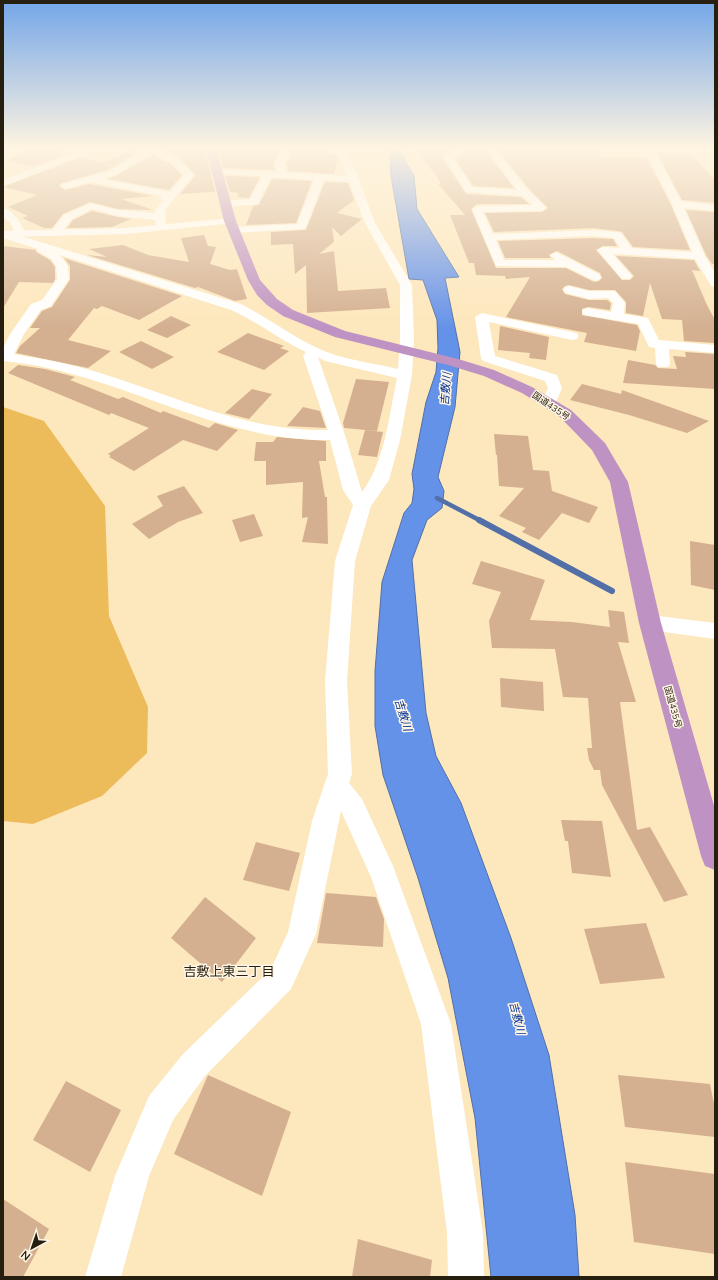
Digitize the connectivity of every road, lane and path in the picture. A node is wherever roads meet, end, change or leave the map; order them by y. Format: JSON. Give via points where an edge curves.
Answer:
{"nodes":[{"id":1,"x":87,"y":208,"type":"edge"},
{"id":2,"x":98,"y":208,"type":"edge"},
{"id":3,"x":162,"y":208,"type":"edge"},
{"id":4,"x":227,"y":208,"type":"edge"},
{"id":5,"x":308,"y":208,"type":"edge"},
{"id":6,"x":364,"y":208,"type":"edge"},
{"id":7,"x":542,"y":208,"type":"joint"},
{"id":8,"x":679,"y":208,"type":"edge"},
{"id":9,"x":3,"y":211,"type":"edge"},
{"id":10,"x":160,"y":217,"type":"junction"},
{"id":11,"x":232,"y":226,"type":"junction"},
{"id":12,"x":161,"y":228,"type":"junction"},
{"id":13,"x":20,"y":233,"type":"junction"},
{"id":14,"x":55,"y":233,"type":"junction"},
{"id":15,"x":3,"y":234,"type":"edge"},
{"id":16,"x":546,"y":235,"type":"junction"},
{"id":17,"x":489,"y":237,"type":"junction"},
{"id":18,"x":45,"y":247,"type":"junction"},
{"id":19,"x":629,"y":252,"type":"junction"},
{"id":20,"x":699,"y":256,"type":"junction"},
{"id":21,"x":568,"y":263,"type":"junction"},
{"id":22,"x":626,"y":276,"type":"dead end"},
{"id":23,"x":595,"y":277,"type":"dead end"},
{"id":24,"x":715,"y":283,"type":"edge"},
{"id":25,"x":569,"y":290,"type":"dead end"},
{"id":26,"x":588,"y":312,"type":"dead end"},
{"id":27,"x":617,"y":316,"type":"junction"},
{"id":28,"x":572,"y":336,"type":"dead end"},
{"id":29,"x":662,"y":345,"type":"junction"},
{"id":30,"x":715,"y":349,"type":"edge"},
{"id":31,"x":316,"y":351,"type":"junction"},
{"id":32,"x":410,"y":351,"type":"junction"},
{"id":33,"x":4,"y":356,"type":"edge"},
{"id":34,"x":663,"y":364,"type":"dead end"},
{"id":35,"x":405,"y":375,"type":"junction"},
{"id":36,"x":549,"y":404,"type":"junction"},
{"id":37,"x":337,"y":435,"type":"junction"},
{"id":38,"x":362,"y":505,"type":"junction"},
{"id":39,"x":650,"y":623,"type":"junction"},
{"id":40,"x":715,"y":631,"type":"edge"},
{"id":41,"x":336,"y":786,"type":"junction"},
{"id":42,"x":715,"y":856,"type":"edge"},
{"id":43,"x":103,"y":1277,"type":"edge"},
{"id":44,"x":466,"y":1277,"type":"edge"}],
"edges":[{"from":1,"to":14,"type":"street","via":[[68,217]]},
{"from":2,"to":10,"type":"street","via":[[118,213]]},
{"from":3,"to":10,"type":"street"},
{"from":4,"to":11,"type":"highway","name":"国道435号"},
{"from":5,"to":11,"type":"street","via":[[300,227]]},
{"from":6,"to":32,"type":"street","via":[[370,223],[406,285],[407,338]]},
{"from":7,"to":16,"type":"street"},
{"from":7,"to":17,"type":"street","via":[[477,209]]},
{"from":8,"to":20,"type":"street"},
{"from":9,"to":13,"type":"street","via":[[16,223]]},
{"from":10,"to":12,"type":"street"},
{"from":11,"to":12,"type":"street"},
{"from":11,"to":32,"type":"highway","name":"国道435号","via":[[254,280],[272,302],[288,313],[320,327],[360,340]]},
{"from":12,"to":14,"type":"street"},
{"from":13,"to":14,"type":"street"},
{"from":13,"to":15,"type":"street"},
{"from":15,"to":18,"type":"street"},
{"from":16,"to":17,"type":"street"},
{"from":16,"to":19,"type":"street","via":[[617,235]]},
{"from":16,"to":21,"type":"street"},
{"from":17,"to":21,"type":"street","via":[[500,264]]},
{"from":18,"to":31,"type":"street","via":[[236,307],[259,318],[293,342]]},
{"from":18,"to":33,"type":"street","via":[[43,251],[56,258],[62,266],[63,279],[47,303],[36,307]]},
{"from":19,"to":20,"type":"street"},
{"from":19,"to":22,"type":"street","via":[[603,250]]},
{"from":20,"to":24,"type":"street"},
{"from":21,"to":23,"type":"street"},
{"from":25,"to":27,"type":"street","via":[[589,295],[611,294],[619,303]]},
{"from":26,"to":27,"type":"street"},
{"from":27,"to":29,"type":"street","via":[[642,321],[654,344]]},
{"from":28,"to":36,"type":"street","via":[[482,317],[488,358],[552,378],[555,388]]},
{"from":29,"to":30,"type":"street"},
{"from":29,"to":34,"type":"street"},
{"from":31,"to":35,"type":"street","via":[[330,358]]},
{"from":31,"to":37,"type":"street","via":[[310,356]]},
{"from":32,"to":35,"type":"street"},
{"from":32,"to":36,"type":"highway","name":"国道435号","via":[[490,373],[527,390]]},
{"from":33,"to":37,"type":"street","via":[[93,376],[219,420],[314,437]]},
{"from":35,"to":38,"type":"street","via":[[392,440],[380,480]]},
{"from":36,"to":39,"type":"highway","name":"国道435号","via":[[586,432],[599,447],[619,482]]},
{"from":37,"to":38,"type":"street","via":[[352,490]]},
{"from":38,"to":41,"type":"street","via":[[345,561],[340,608],[336,680],[340,774]]},
{"from":39,"to":40,"type":"street"},
{"from":39,"to":42,"type":"highway","name":"国道435号"},
{"from":41,"to":43,"type":"street","via":[[324,821],[302,934],[281,979],[194,1065],[161,1108],[132,1176]]},
{"from":41,"to":44,"type":"street","via":[[353,807],[384,876],[436,1024],[466,1233]]}]}
